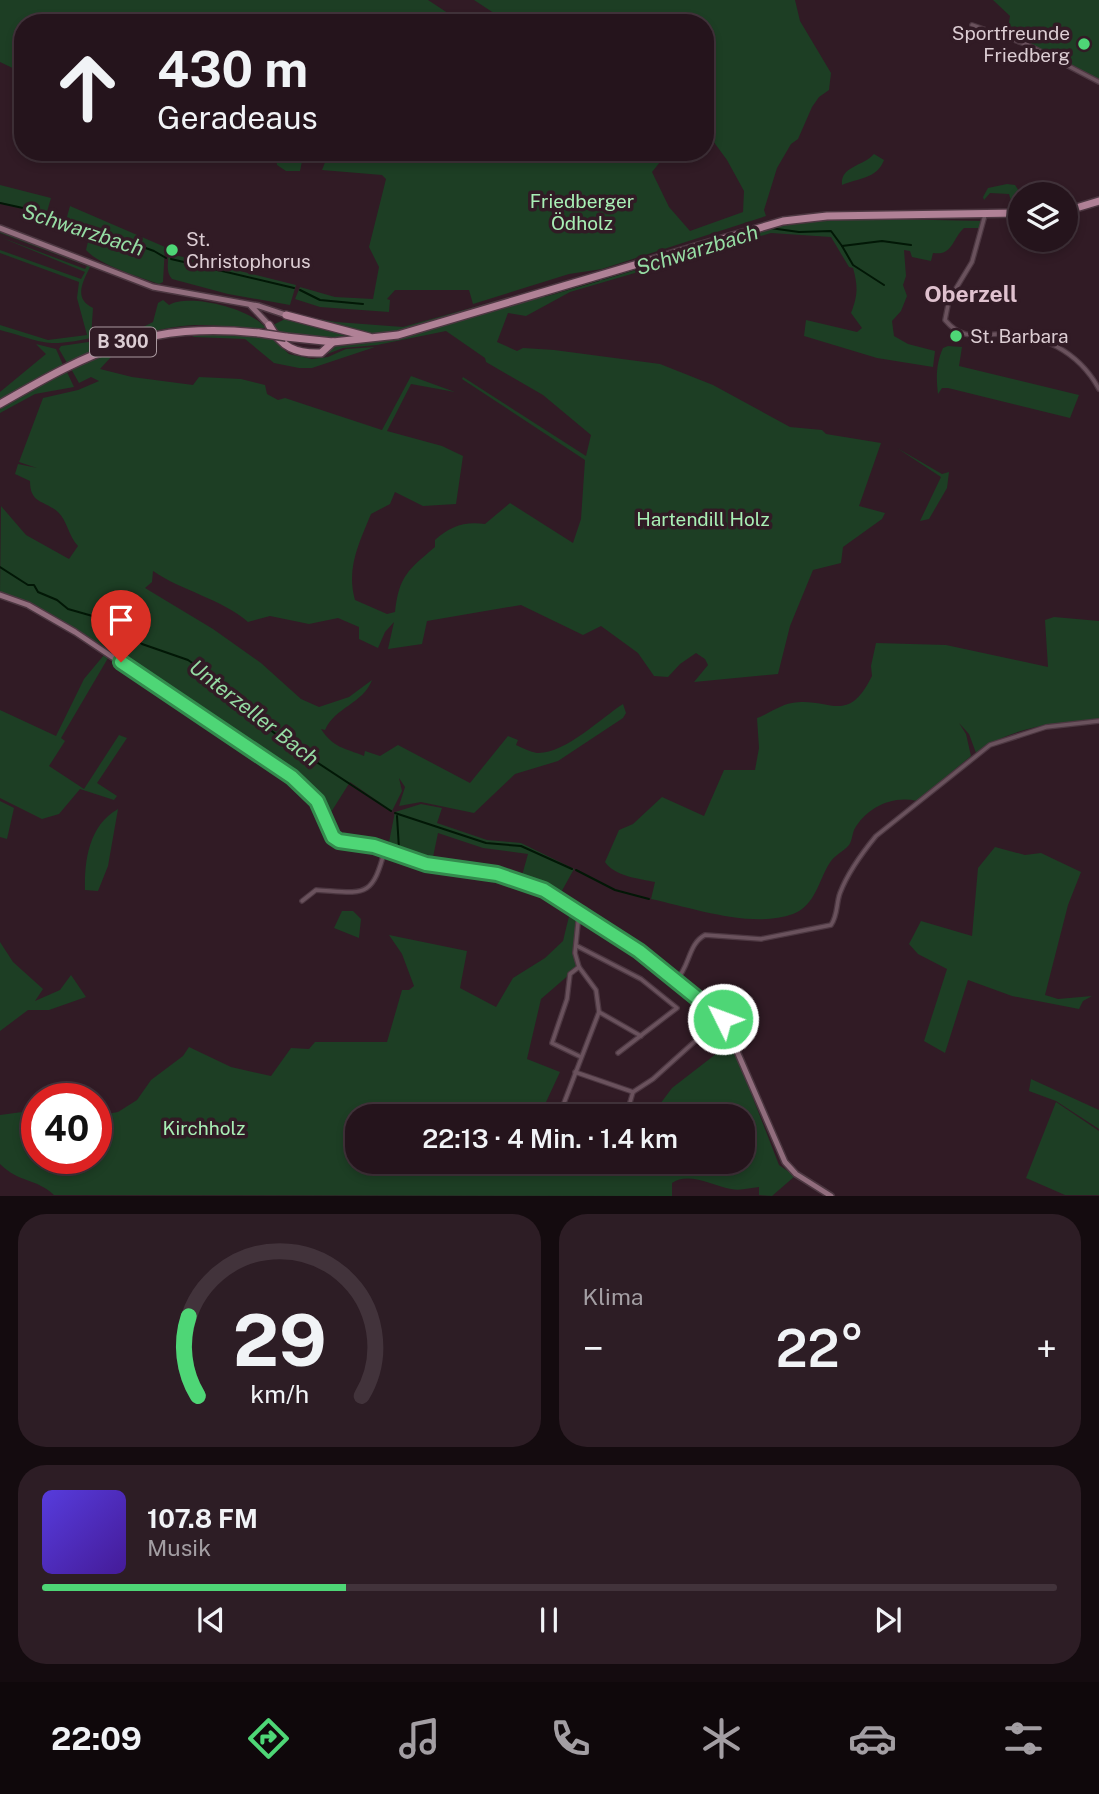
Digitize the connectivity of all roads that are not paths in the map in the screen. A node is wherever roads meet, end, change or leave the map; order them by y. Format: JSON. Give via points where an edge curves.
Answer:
{"nodes":[{"id":1,"x":972,"y":25,"type":"dead end"},
{"id":2,"x":1099,"y":82,"type":"edge"},
{"id":3,"x":1099,"y":201,"type":"edge"},
{"id":4,"x":1078,"y":207,"type":"edge"},
{"id":5,"x":1008,"y":214,"type":"edge"},
{"id":6,"x":985,"y":215,"type":"junction"},
{"id":7,"x":0,"y":228,"type":"edge"},
{"id":8,"x":245,"y":303,"type":"junction"},
{"id":9,"x":286,"y":315,"type":"joint"},
{"id":10,"x":269,"y":325,"type":"joint"},
{"id":11,"x":380,"y":338,"type":"junction"},
{"id":12,"x":333,"y":342,"type":"junction"},
{"id":13,"x":1099,"y":388,"type":"edge"},
{"id":14,"x":0,"y":404,"type":"edge"},
{"id":15,"x":0,"y":595,"type":"edge"},
{"id":16,"x":1099,"y":721,"type":"edge"},
{"id":17,"x":385,"y":849,"type":"junction"},
{"id":18,"x":396,"y":853,"type":"junction"},
{"id":19,"x":383,"y":859,"type":"junction"},
{"id":20,"x":302,"y":901,"type":"dead end"},
{"id":21,"x":579,"y":911,"type":"junction"},
{"id":22,"x":577,"y":946,"type":"junction"},
{"id":23,"x":579,"y":967,"type":"junction"},
{"id":24,"x":677,"y":979,"type":"junction"},
{"id":25,"x":598,"y":1012,"type":"junction"},
{"id":26,"x":732,"y":1034,"type":"junction"},
{"id":27,"x":641,"y":1036,"type":"junction"},
{"id":28,"x":618,"y":1053,"type":"dead end"},
{"id":29,"x":581,"y":1057,"type":"junction"},
{"id":30,"x":575,"y":1072,"type":"junction"},
{"id":31,"x":633,"y":1092,"type":"junction"},
{"id":32,"x":563,"y":1104,"type":"edge"},
{"id":33,"x":630,"y":1104,"type":"edge"},
{"id":34,"x":831,"y":1195,"type":"edge"}],
"edges":[{"from":1,"to":2,"type":"street","via":[[1028,45]]},
{"from":3,"to":4,"type":"main road"},
{"from":5,"to":6,"type":"main road","number":"B 300"},
{"from":6,"to":11,"type":"main road","number":"B 300","via":[[827,216],[768,223],[524,299]]},
{"from":6,"to":13,"type":"street","via":[[974,255],[948,300],[945,320],[968,336],[1022,334],[1067,351]]},
{"from":7,"to":8,"type":"street","via":[[153,286]]},
{"from":8,"to":9,"type":"street"},
{"from":8,"to":10,"type":"street"},
{"from":9,"to":11,"type":"main road"},
{"from":10,"to":12,"type":"main road","via":[[284,346],[298,352],[321,354]]},
{"from":11,"to":12,"type":"main road","number":"B 300"},
{"from":12,"to":14,"type":"main road","number":"B 300","bridge":true,"via":[[196,330],[143,336],[89,355]]},
{"from":15,"to":17,"type":"street","via":[[75,632],[285,772],[317,801],[339,841]]},
{"from":16,"to":24,"type":"street","via":[[1046,727],[990,745],[876,836],[841,891],[831,925],[766,938],[705,935],[695,943],[686,969]]},
{"from":17,"to":18,"type":"street"},
{"from":17,"to":19,"type":"street"},
{"from":18,"to":19,"type":"street"},
{"from":18,"to":21,"type":"street","via":[[426,864],[497,874],[544,890]]},
{"from":19,"to":20,"type":"street","via":[[379,877],[369,887],[348,892],[316,890]]},
{"from":21,"to":22,"type":"street"},
{"from":21,"to":24,"type":"street"},
{"from":22,"to":23,"type":"street"},
{"from":22,"to":27,"type":"street","via":[[641,979],[677,1008]]},
{"from":23,"to":25,"type":"street","via":[[596,990]]},
{"from":23,"to":29,"type":"street","via":[[570,974],[552,1043]]},
{"from":24,"to":26,"type":"street","via":[[717,1012]]},
{"from":25,"to":27,"type":"street"},
{"from":25,"to":29,"type":"street"},
{"from":26,"to":31,"type":"street","via":[[722,1037],[713,1025]]},
{"from":26,"to":34,"type":"street","via":[[785,1162]]},
{"from":27,"to":28,"type":"street"},
{"from":29,"to":30,"type":"street"},
{"from":30,"to":31,"type":"street"},
{"from":30,"to":32,"type":"street"},
{"from":31,"to":33,"type":"street"}]}
